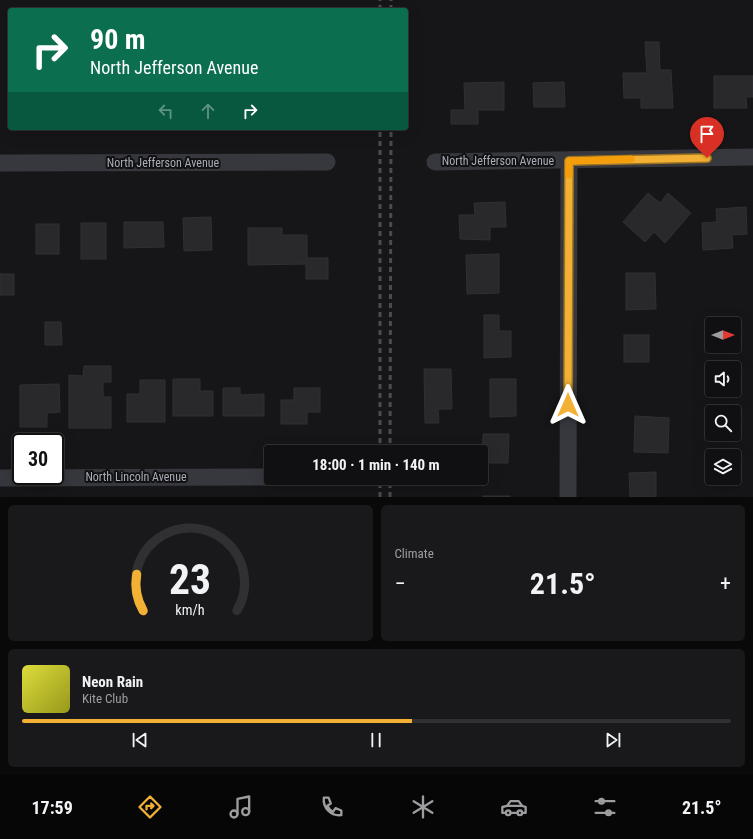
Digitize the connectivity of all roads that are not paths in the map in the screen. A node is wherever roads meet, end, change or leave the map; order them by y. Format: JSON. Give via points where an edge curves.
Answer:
{"nodes":[{"id":1,"x":753,"y":157,"type":"edge"},
{"id":2,"x":569,"y":161,"type":"junction"},
{"id":3,"x":327,"y":162,"type":"dead end"},
{"id":4,"x":435,"y":162,"type":"dead end"},
{"id":5,"x":0,"y":164,"type":"edge"},
{"id":6,"x":264,"y":476,"type":"edge"},
{"id":7,"x":0,"y":478,"type":"edge"},
{"id":8,"x":568,"y":497,"type":"edge"}],
"edges":[{"from":1,"to":2,"type":"street","name":"North Jefferson Avenue"},
{"from":2,"to":4,"type":"street","name":"North Jefferson Avenue"},
{"from":2,"to":8,"type":"street"},
{"from":3,"to":5,"type":"street","name":"North Jefferson Avenue"},
{"from":6,"to":7,"type":"street","name":"North Lincoln Avenue"}]}
